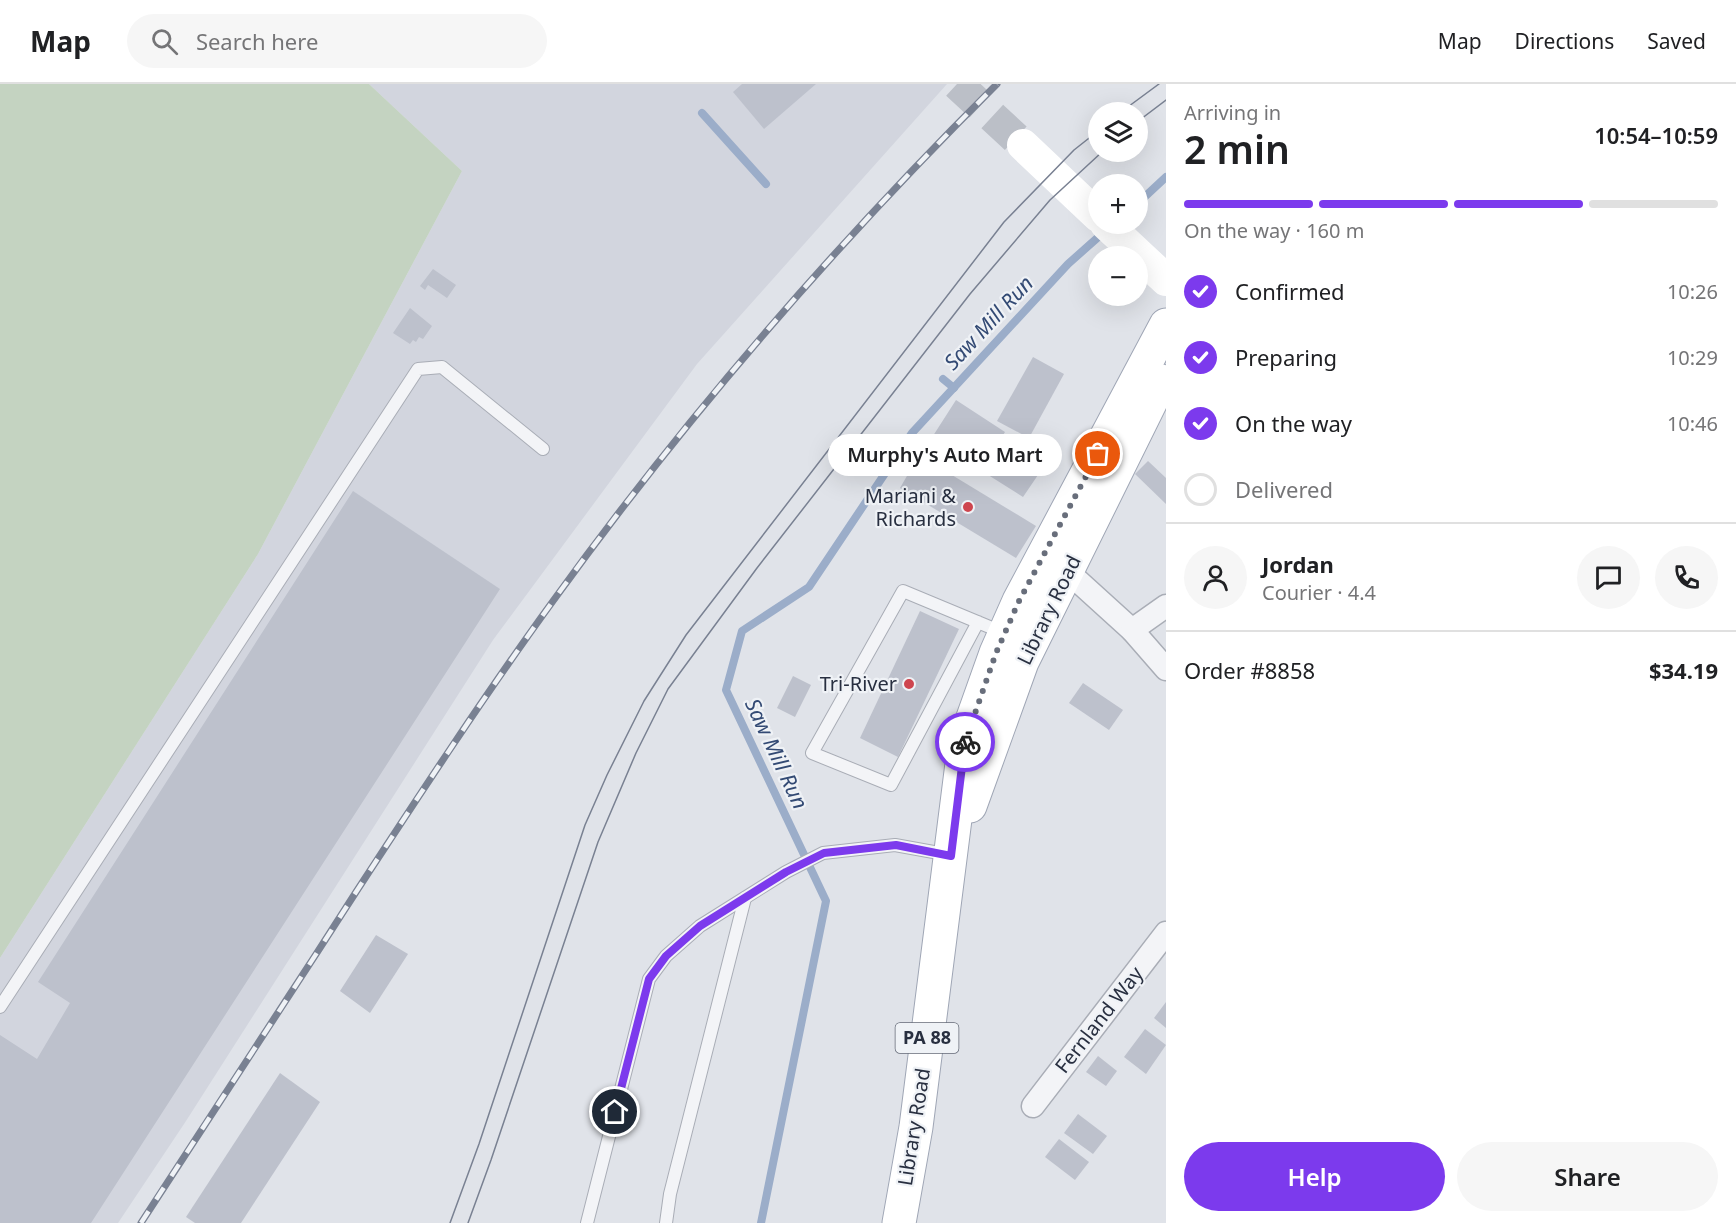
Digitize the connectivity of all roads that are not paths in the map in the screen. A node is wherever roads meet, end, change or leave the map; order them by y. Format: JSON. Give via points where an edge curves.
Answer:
{"nodes":[{"id":1,"x":1023,"y":145,"type":"tunnel mouth"},
{"id":2,"x":1088,"y":207,"type":"edge"},
{"id":3,"x":1116,"y":234,"type":"edge"},
{"id":4,"x":1166,"y":280,"type":"edge"},
{"id":5,"x":1166,"y":325,"type":"edge"},
{"id":6,"x":1166,"y":372,"type":"edge"},
{"id":7,"x":543,"y":449,"type":"dead end"},
{"id":8,"x":1068,"y":571,"type":"junction"},
{"id":9,"x":1166,"y":606,"type":"edge"},
{"id":10,"x":991,"y":628,"type":"junction"},
{"id":11,"x":1132,"y":630,"type":"junction"},
{"id":12,"x":1166,"y":669,"type":"edge"},
{"id":13,"x":951,"y":856,"type":"junction"},
{"id":14,"x":745,"y":898,"type":"junction"},
{"id":15,"x":1166,"y":933,"type":"edge"},
{"id":16,"x":0,"y":1007,"type":"edge"},
{"id":17,"x":1033,"y":1106,"type":"dead end"},
{"id":18,"x":899,"y":1222,"type":"edge"},
{"id":19,"x":587,"y":1223,"type":"edge"},
{"id":20,"x":666,"y":1223,"type":"edge"}],
"edges":[{"from":1,"to":2,"type":"main road"},
{"from":3,"to":4,"type":"main road"},
{"from":5,"to":10,"type":"main road","name":"Library Road","number":"PA 88","via":[[1019,601]]},
{"from":6,"to":8,"type":"main road","name":"Library Road","number":"PA 88"},
{"from":7,"to":16,"type":"lane","via":[[442,367],[418,369]]},
{"from":8,"to":11,"type":"street"},
{"from":8,"to":13,"type":"main road","name":"Library Road","number":"PA 88","via":[[1022,662]]},
{"from":9,"to":11,"type":"street"},
{"from":10,"to":10,"type":"lane","via":[[903,591],[812,753],[891,784]]},
{"from":10,"to":13,"type":"main road","name":"Library Road","number":"PA 88","via":[[996,653],[965,740]]},
{"from":11,"to":12,"type":"street"},
{"from":13,"to":14,"type":"lane","via":[[896,845],[824,853]]},
{"from":13,"to":18,"type":"main road","name":"Library Road","number":"PA 88","via":[[916,1127]]},
{"from":14,"to":19,"type":"lane","via":[[700,926],[666,956],[649,979]]},
{"from":14,"to":20,"type":"lane"},
{"from":15,"to":17,"type":"street","name":"Fernland Way"}]}
